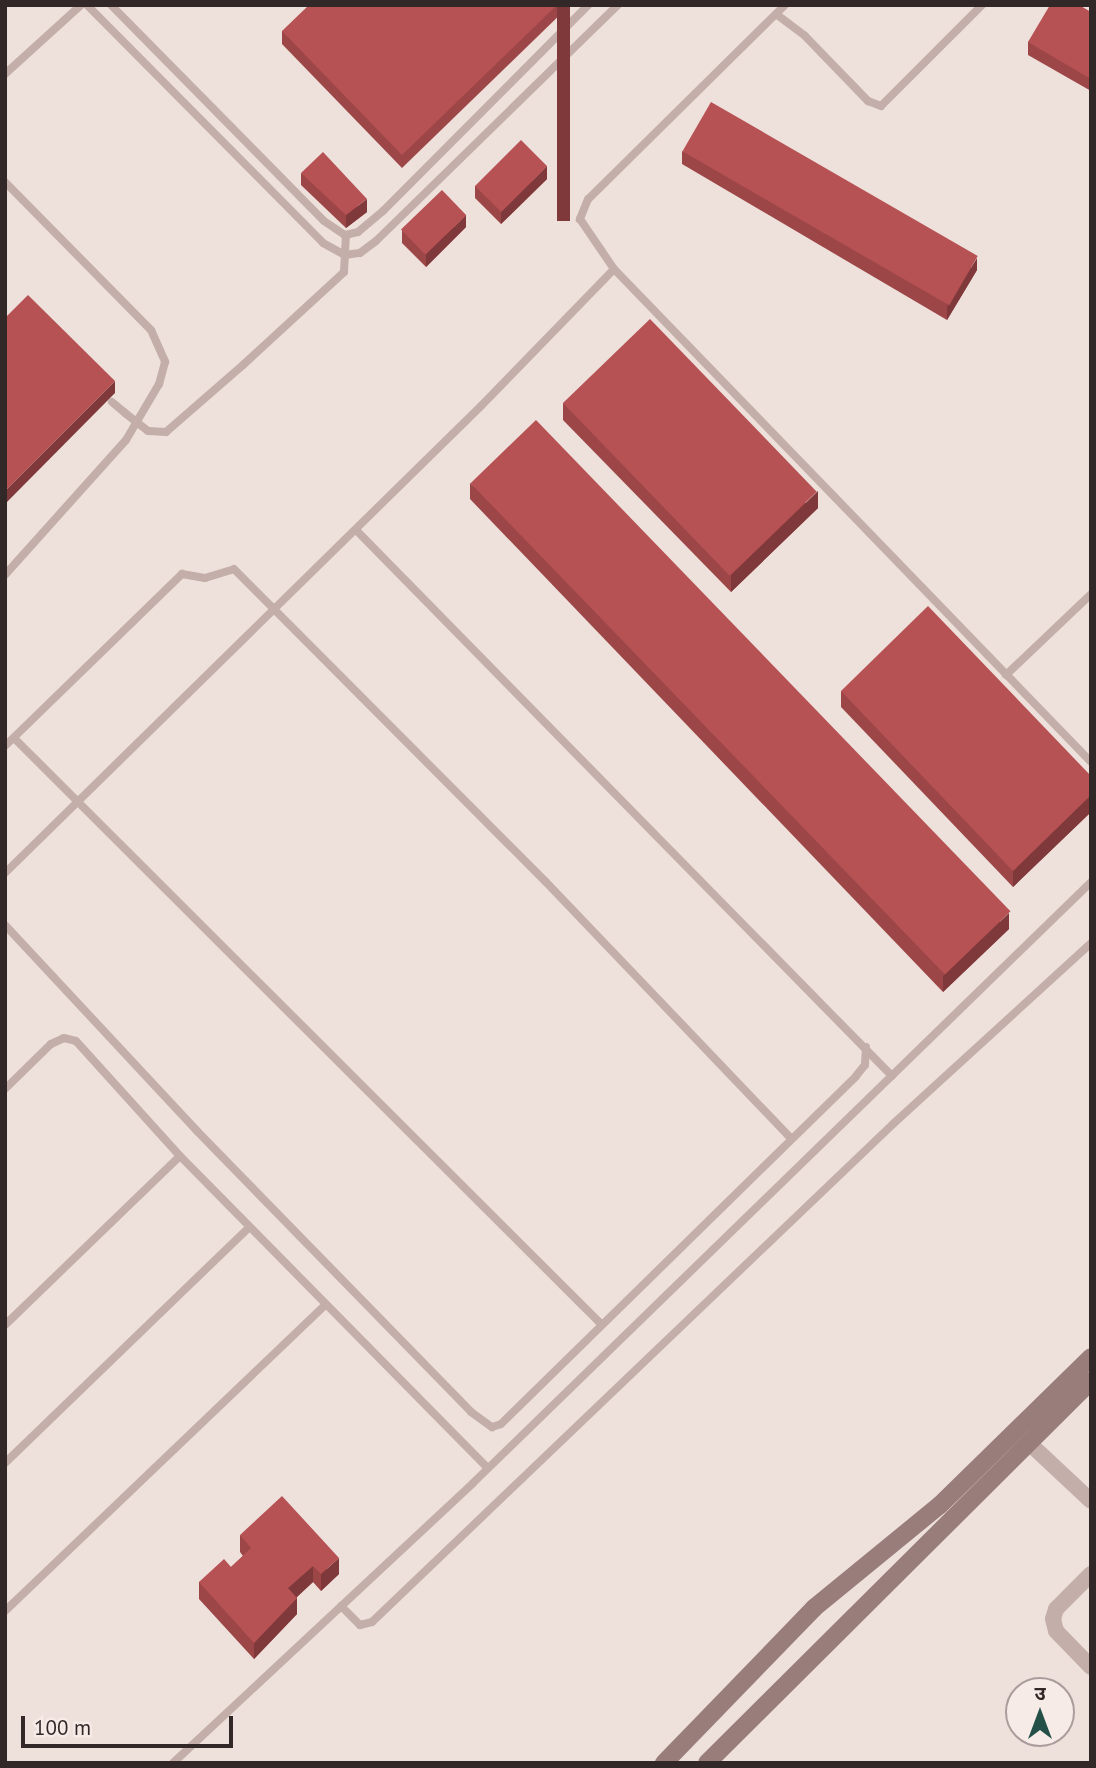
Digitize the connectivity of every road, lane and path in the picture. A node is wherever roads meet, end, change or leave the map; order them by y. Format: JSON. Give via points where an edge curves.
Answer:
{"nodes":[{"id":1,"x":81,"y":5,"type":"edge"},
{"id":2,"x":87,"y":5,"type":"edge"},
{"id":3,"x":111,"y":5,"type":"edge"},
{"id":4,"x":588,"y":5,"type":"edge"},
{"id":5,"x":618,"y":5,"type":"edge"},
{"id":6,"x":785,"y":5,"type":"edge"},
{"id":7,"x":982,"y":5,"type":"edge"},
{"id":8,"x":776,"y":14,"type":"junction"},
{"id":9,"x":162,"y":56,"type":"junction"},
{"id":10,"x":148,"y":68,"type":"junction"},
{"id":11,"x":5,"y":74,"type":"edge"},
{"id":12,"x":269,"y":165,"type":"junction"},
{"id":13,"x":422,"y":172,"type":"junction"},
{"id":14,"x":257,"y":177,"type":"junction"},
{"id":15,"x":5,"y":182,"type":"edge"},
{"id":16,"x":436,"y":185,"type":"junction"},
{"id":17,"x":346,"y":235,"type":"junction"},
{"id":18,"x":348,"y":255,"type":"junction"},
{"id":19,"x":614,"y":269,"type":"junction"},
{"id":20,"x":112,"y":402,"type":"dead end"},
{"id":21,"x":356,"y":530,"type":"junction"},
{"id":22,"x":5,"y":575,"type":"edge"},
{"id":23,"x":1091,"y":594,"type":"edge"},
{"id":24,"x":277,"y":608,"type":"junction"},
{"id":25,"x":1006,"y":675,"type":"junction"},
{"id":26,"x":14,"y":738,"type":"junction"},
{"id":27,"x":5,"y":746,"type":"edge"},
{"id":28,"x":1091,"y":762,"type":"edge"},
{"id":29,"x":78,"y":805,"type":"junction"},
{"id":30,"x":5,"y":873,"type":"edge"},
{"id":31,"x":1091,"y":882,"type":"edge"},
{"id":32,"x":5,"y":925,"type":"edge"},
{"id":33,"x":1091,"y":943,"type":"edge"},
{"id":34,"x":866,"y":1047,"type":"junction"},
{"id":35,"x":892,"y":1076,"type":"junction"},
{"id":36,"x":5,"y":1089,"type":"edge"},
{"id":37,"x":791,"y":1139,"type":"junction"},
{"id":38,"x":180,"y":1156,"type":"junction"},
{"id":39,"x":249,"y":1227,"type":"junction"},
{"id":40,"x":324,"y":1305,"type":"junction"},
{"id":41,"x":601,"y":1324,"type":"junction"},
{"id":42,"x":5,"y":1325,"type":"edge"},
{"id":43,"x":1091,"y":1357,"type":"edge"},
{"id":44,"x":1091,"y":1381,"type":"edge"},
{"id":45,"x":1028,"y":1442,"type":"junction"},
{"id":46,"x":5,"y":1463,"type":"edge"},
{"id":47,"x":488,"y":1468,"type":"junction"},
{"id":48,"x":1091,"y":1501,"type":"edge"},
{"id":49,"x":1091,"y":1574,"type":"edge"},
{"id":50,"x":341,"y":1606,"type":"junction"},
{"id":51,"x":5,"y":1611,"type":"edge"},
{"id":52,"x":1091,"y":1667,"type":"edge"},
{"id":53,"x":173,"y":1763,"type":"edge"},
{"id":54,"x":664,"y":1763,"type":"edge"},
{"id":55,"x":706,"y":1763,"type":"edge"}],
"edges":[{"from":1,"to":11,"type":"lane"},
{"from":2,"to":10,"type":"lane"},
{"from":3,"to":9,"type":"lane"},
{"from":4,"to":13,"type":"lane"},
{"from":5,"to":16,"type":"lane"},
{"from":6,"to":8,"type":"lane"},
{"from":7,"to":8,"type":"lane","via":[[881,106],[868,101],[805,36]]},
{"from":8,"to":19,"type":"lane","via":[[581,209],[587,231]]},
{"from":9,"to":10,"type":"lane"},
{"from":9,"to":12,"type":"lane"},
{"from":10,"to":14,"type":"lane"},
{"from":12,"to":14,"type":"lane"},
{"from":12,"to":17,"type":"lane","via":[[335,231]]},
{"from":13,"to":16,"type":"lane"},
{"from":13,"to":17,"type":"lane","via":[[365,226]]},
{"from":14,"to":18,"type":"lane","via":[[323,243]]},
{"from":15,"to":22,"type":"lane","via":[[152,330],[165,362],[154,394],[126,440]]},
{"from":16,"to":18,"type":"lane","via":[[368,248]]},
{"from":17,"to":18,"type":"lane"},
{"from":18,"to":20,"type":"lane","bridge":true,"via":[[344,272],[166,432],[148,431]]},
{"from":19,"to":21,"type":"lane"},
{"from":19,"to":25,"type":"lane"},
{"from":21,"to":24,"type":"lane"},
{"from":21,"to":34,"type":"lane"},
{"from":23,"to":25,"type":"lane"},
{"from":24,"to":26,"type":"lane","via":[[234,569],[205,578],[182,574]]},
{"from":24,"to":29,"type":"lane"},
{"from":24,"to":37,"type":"lane"},
{"from":25,"to":28,"type":"lane"},
{"from":26,"to":27,"type":"lane"},
{"from":26,"to":29,"type":"lane"},
{"from":29,"to":30,"type":"lane"},
{"from":29,"to":41,"type":"lane"},
{"from":31,"to":35,"type":"lane"},
{"from":32,"to":41,"type":"lane","via":[[197,1131],[484,1423],[501,1424]]},
{"from":33,"to":50,"type":"lane","via":[[893,1124],[372,1622],[360,1625]]},
{"from":34,"to":35,"type":"lane"},
{"from":34,"to":37,"type":"lane","via":[[862,1069]]},
{"from":35,"to":47,"type":"lane"},
{"from":36,"to":38,"type":"lane","via":[[51,1044],[71,1038]]},
{"from":37,"to":41,"type":"lane"},
{"from":38,"to":39,"type":"lane"},
{"from":38,"to":42,"type":"lane"},
{"from":39,"to":40,"type":"lane"},
{"from":39,"to":46,"type":"lane"},
{"from":40,"to":47,"type":"lane"},
{"from":40,"to":51,"type":"lane"},
{"from":43,"to":54,"type":"street","via":[[940,1505],[814,1608]]},
{"from":44,"to":45,"type":"street"},
{"from":45,"to":48,"type":"street"},
{"from":45,"to":55,"type":"street"},
{"from":47,"to":50,"type":"lane"},
{"from":49,"to":52,"type":"street","via":[[1056,1609],[1052,1619],[1056,1631]]},
{"from":50,"to":53,"type":"lane"}]}
